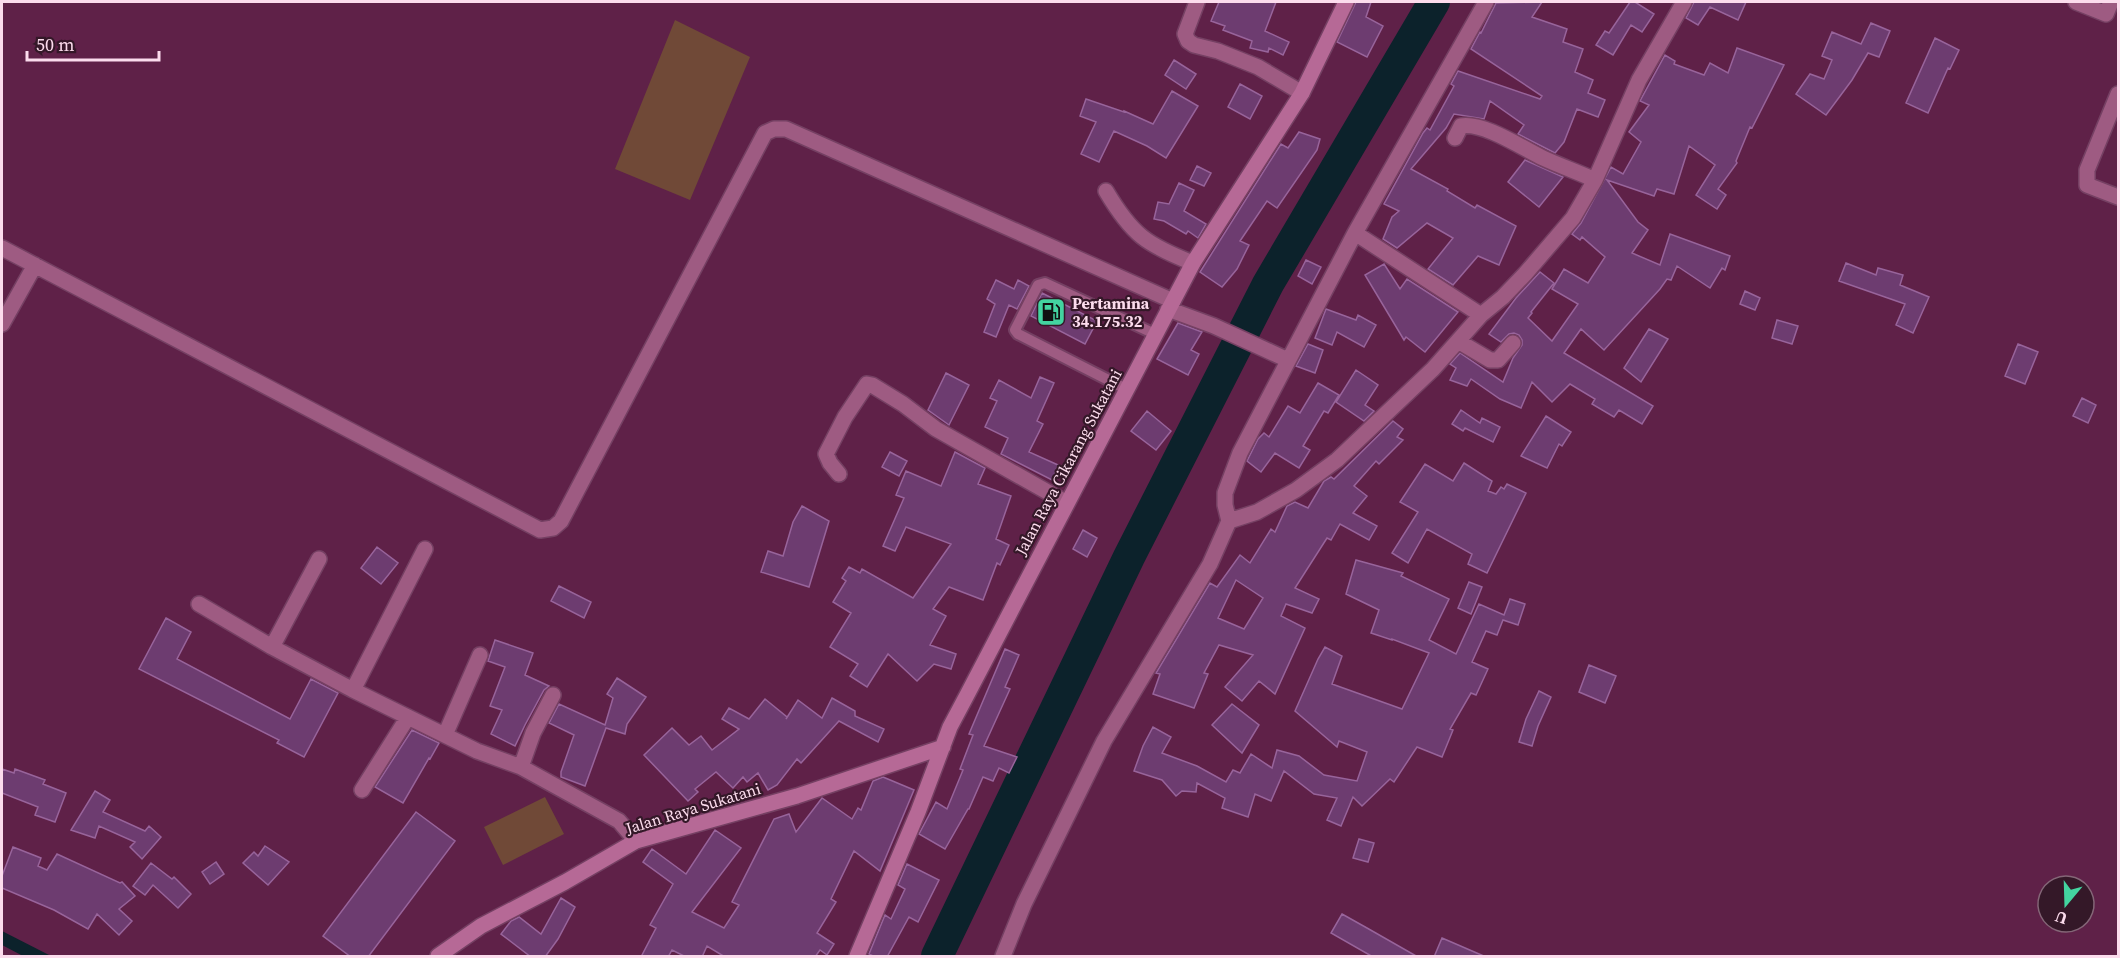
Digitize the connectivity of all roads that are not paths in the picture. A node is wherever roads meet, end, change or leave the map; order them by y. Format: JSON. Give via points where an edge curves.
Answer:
{"nodes":[{"id":1,"x":1197,"y":2,"type":"edge"},
{"id":2,"x":1346,"y":2,"type":"edge"},
{"id":3,"x":1486,"y":2,"type":"edge"},
{"id":4,"x":1684,"y":2,"type":"edge"},
{"id":5,"x":2076,"y":2,"type":"edge"},
{"id":6,"x":2112,"y":11,"type":"edge"},
{"id":7,"x":1302,"y":93,"type":"junction"},
{"id":8,"x":2118,"y":94,"type":"edge"},
{"id":9,"x":1455,"y":138,"type":"dead end"},
{"id":10,"x":1595,"y":180,"type":"junction"},
{"id":11,"x":1106,"y":192,"type":"dead end"},
{"id":12,"x":2118,"y":197,"type":"edge"},
{"id":13,"x":1354,"y":233,"type":"junction"},
{"id":14,"x":2,"y":248,"type":"edge"},
{"id":15,"x":1193,"y":263,"type":"junction"},
{"id":16,"x":35,"y":265,"type":"junction"},
{"id":17,"x":1170,"y":305,"type":"junction"},
{"id":18,"x":1481,"y":315,"type":"junction"},
{"id":19,"x":2,"y":324,"type":"edge"},
{"id":20,"x":1155,"y":334,"type":"junction"},
{"id":21,"x":1458,"y":341,"type":"junction"},
{"id":22,"x":1513,"y":343,"type":"dead end"},
{"id":23,"x":1288,"y":360,"type":"junction"},
{"id":24,"x":1126,"y":389,"type":"junction"},
{"id":25,"x":839,"y":474,"type":"dead end"},
{"id":26,"x":1067,"y":503,"type":"junction"},
{"id":27,"x":1229,"y":520,"type":"junction"},
{"id":28,"x":425,"y":549,"type":"dead end"},
{"id":29,"x":320,"y":559,"type":"dead end"},
{"id":30,"x":199,"y":604,"type":"dead end"},
{"id":31,"x":272,"y":647,"type":"junction"},
{"id":32,"x":480,"y":655,"type":"dead end"},
{"id":33,"x":353,"y":690,"type":"junction"},
{"id":34,"x":553,"y":694,"type":"dead end"},
{"id":35,"x":408,"y":717,"type":"junction"},
{"id":36,"x":445,"y":735,"type":"junction"},
{"id":37,"x":943,"y":747,"type":"junction"},
{"id":38,"x":521,"y":767,"type":"junction"},
{"id":39,"x":362,"y":789,"type":"dead end"},
{"id":40,"x":636,"y":841,"type":"junction"},
{"id":41,"x":439,"y":956,"type":"edge"},
{"id":42,"x":857,"y":957,"type":"edge"},
{"id":43,"x":1003,"y":957,"type":"edge"}],
"edges":[{"from":1,"to":7,"type":"street","via":[[1185,34],[1188,41],[1258,67]]},
{"from":2,"to":7,"type":"main road","name":"Jalan Raya Cikarang Sukatani"},
{"from":3,"to":13,"type":"street"},
{"from":4,"to":10,"type":"street","via":[[1639,80]]},
{"from":5,"to":6,"type":"street"},
{"from":7,"to":15,"type":"main road","name":"Jalan Raya Cikarang Sukatani"},
{"from":8,"to":12,"type":"street","via":[[2087,170],[2087,185]]},
{"from":9,"to":10,"type":"street","via":[[1461,126],[1466,125],[1497,134]]},
{"from":10,"to":18,"type":"street","via":[[1573,218],[1526,274]]},
{"from":11,"to":15,"type":"street","via":[[1140,236]]},
{"from":13,"to":18,"type":"street"},
{"from":13,"to":23,"type":"street"},
{"from":14,"to":16,"type":"street"},
{"from":15,"to":17,"type":"main road","name":"Jalan Raya Cikarang Sukatani"},
{"from":16,"to":17,"type":"street","via":[[540,530],[561,521],[765,134],[774,129],[786,129]]},
{"from":16,"to":19,"type":"street"},
{"from":17,"to":20,"type":"main road","name":"Jalan Raya Cikarang Sukatani"},
{"from":17,"to":23,"type":"street"},
{"from":18,"to":21,"type":"street"},
{"from":20,"to":24,"type":"main road","name":"Jalan Raya Cikarang Sukatani"},
{"from":20,"to":24,"type":"lane","via":[[1045,283],[1038,285],[1015,330],[1018,334]]},
{"from":21,"to":22,"type":"street","via":[[1490,360],[1498,360]]},
{"from":21,"to":27,"type":"street","via":[[1337,460],[1257,512]]},
{"from":23,"to":27,"type":"street","via":[[1228,483],[1225,506]]},
{"from":24,"to":26,"type":"main road","name":"Jalan Raya Cikarang Sukatani"},
{"from":25,"to":26,"type":"street","via":[[826,454],[867,384],[936,429]]},
{"from":26,"to":37,"type":"main road","name":"Jalan Raya Cikarang Sukatani"},
{"from":27,"to":43,"type":"street","via":[[1210,564],[1104,741],[1028,895]]},
{"from":28,"to":33,"type":"street"},
{"from":29,"to":31,"type":"street"},
{"from":30,"to":31,"type":"street"},
{"from":31,"to":33,"type":"street"},
{"from":32,"to":36,"type":"street"},
{"from":33,"to":35,"type":"street"},
{"from":34,"to":38,"type":"street"},
{"from":35,"to":36,"type":"street"},
{"from":35,"to":39,"type":"street"},
{"from":36,"to":38,"type":"street"},
{"from":37,"to":40,"type":"main road","name":"Jalan Raya Sukatani","via":[[797,796]]},
{"from":37,"to":42,"type":"main road","name":"Jalan Raya Cikarang Sukatani"},
{"from":38,"to":40,"type":"street","via":[[619,821]]},
{"from":40,"to":41,"type":"main road","name":"Jalan Raya Sukatani","via":[[482,926]]}]}
